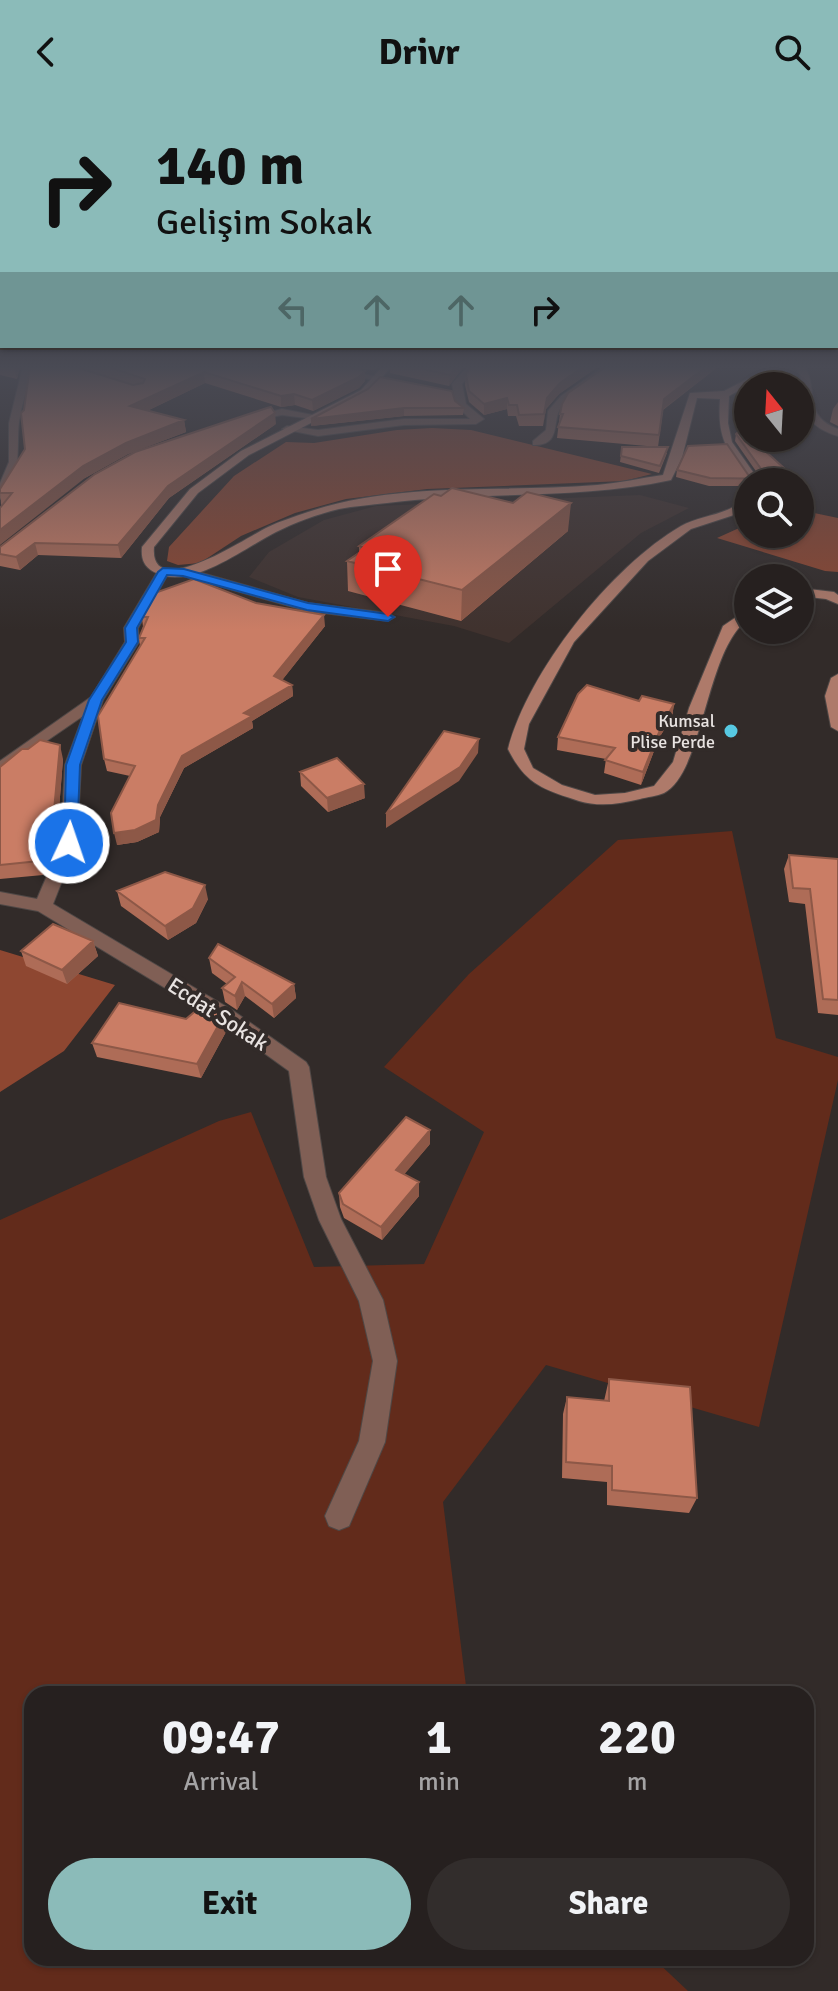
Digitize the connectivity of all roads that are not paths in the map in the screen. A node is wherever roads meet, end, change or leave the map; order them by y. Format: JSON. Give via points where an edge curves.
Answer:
{"nodes":[{"id":1,"x":14,"y":454,"type":"edge"},
{"id":2,"x":244,"y":454,"type":"edge"},
{"id":3,"x":678,"y":454,"type":"edge"},
{"id":4,"x":0,"y":496,"type":"edge"},
{"id":5,"x":734,"y":512,"type":"edge"},
{"id":6,"x":163,"y":572,"type":"junction"},
{"id":7,"x":184,"y":572,"type":"junction"},
{"id":8,"x":814,"y":594,"type":"edge"},
{"id":9,"x":835,"y":597,"type":"edge"},
{"id":10,"x":388,"y":617,"type":"dead end"},
{"id":11,"x":734,"y":623,"type":"edge"},
{"id":12,"x":838,"y":678,"type":"edge"},
{"id":13,"x":96,"y":700,"type":"junction"},
{"id":14,"x":838,"y":727,"type":"edge"},
{"id":15,"x":0,"y":768,"type":"edge"},
{"id":16,"x":0,"y":898,"type":"edge"},
{"id":17,"x":43,"y":906,"type":"junction"},
{"id":18,"x":339,"y":1516,"type":"dead end"}],
"edges":[{"from":1,"to":4,"type":"street"},
{"from":2,"to":6,"type":"street","via":[[194,491],[160,529],[147,558]]},
{"from":3,"to":7,"type":"street","via":[[667,478],[597,488],[424,495],[337,506],[274,528],[206,566]]},
{"from":5,"to":11,"type":"street","via":[[687,527],[644,558],[568,640],[522,724],[516,749],[527,771],[556,788],[594,800],[660,789],[681,763],[696,708]]},
{"from":6,"to":7,"type":"street"},
{"from":6,"to":13,"type":"street","via":[[131,628],[132,642]]},
{"from":7,"to":10,"type":"street","via":[[307,607]]},
{"from":8,"to":9,"type":"street"},
{"from":12,"to":14,"type":"street","via":[[832,696]]},
{"from":13,"to":15,"type":"street"},
{"from":13,"to":17,"type":"street","via":[[73,765],[69,843]]},
{"from":16,"to":17,"type":"street"},
{"from":17,"to":18,"type":"street","name":"Ecdat Sokak","via":[[225,1015],[299,1067],[315,1177],[330,1220],[371,1300],[385,1361],[372,1442]]}]}
